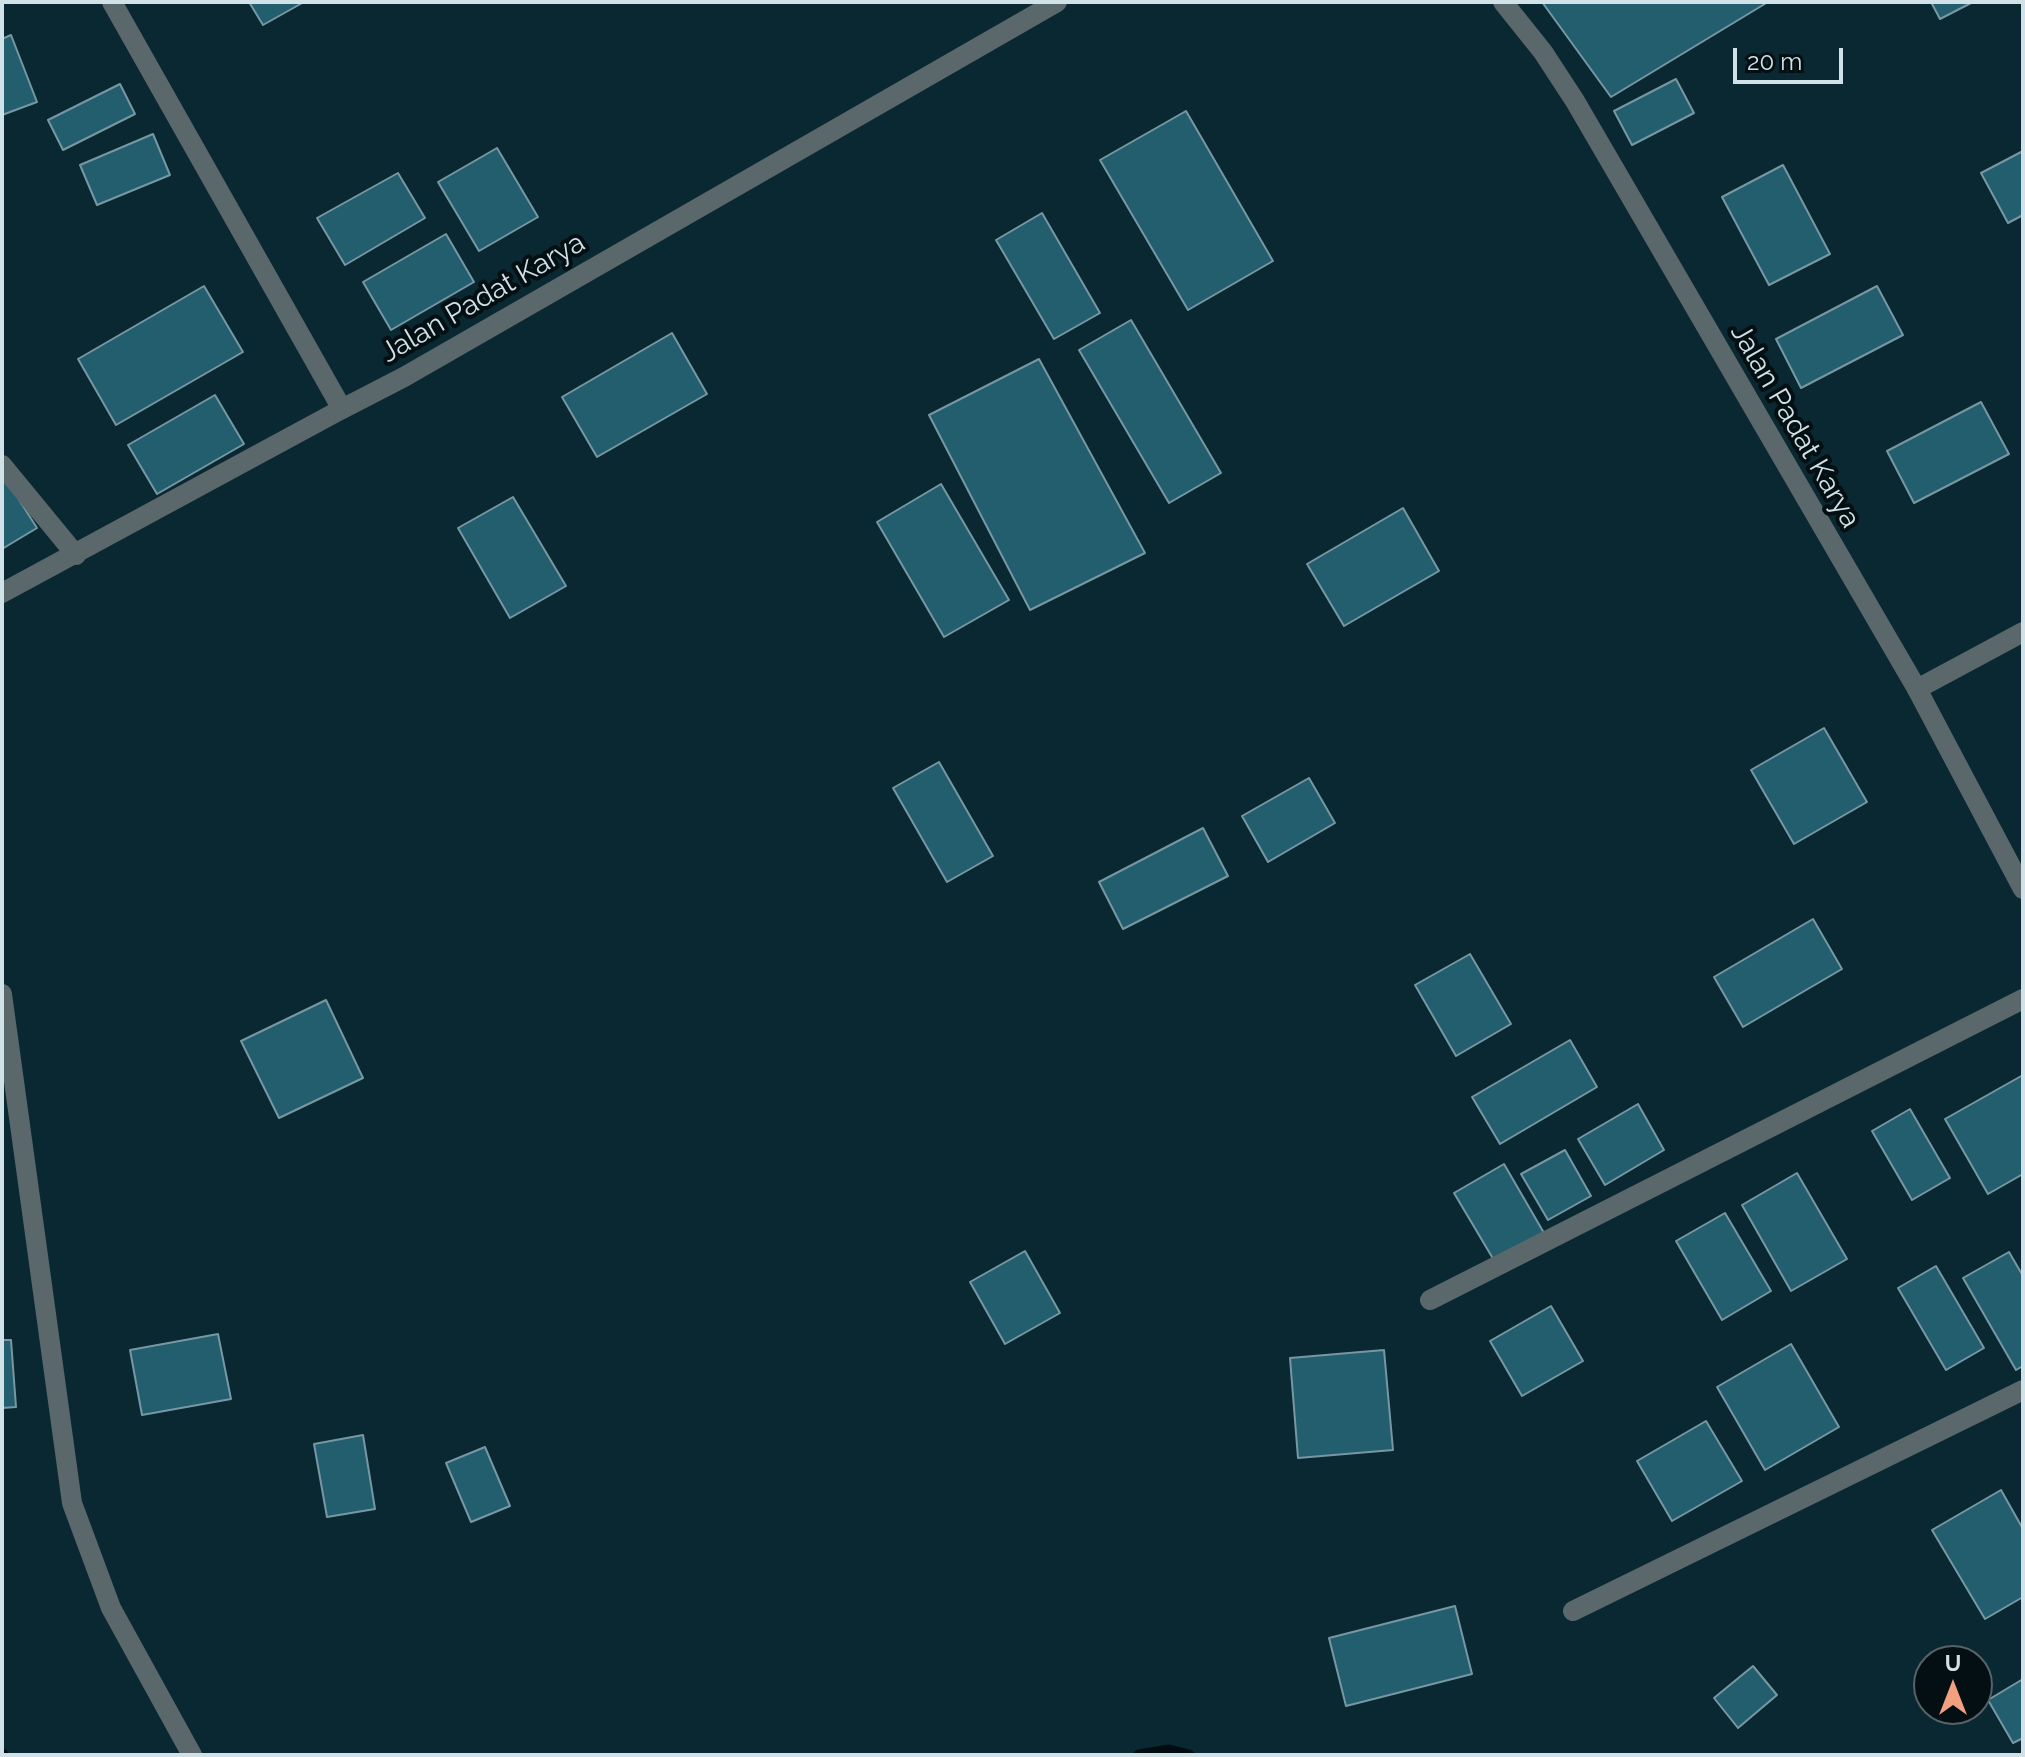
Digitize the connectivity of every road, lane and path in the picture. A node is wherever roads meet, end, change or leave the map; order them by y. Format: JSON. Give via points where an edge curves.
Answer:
{"nodes":[{"id":1,"x":112,"y":2,"type":"edge"},
{"id":2,"x":1057,"y":2,"type":"edge"},
{"id":3,"x":1503,"y":2,"type":"edge"},
{"id":4,"x":342,"y":409,"type":"junction"},
{"id":5,"x":2,"y":465,"type":"edge"},
{"id":6,"x":76,"y":555,"type":"junction"},
{"id":7,"x":2,"y":593,"type":"edge"},
{"id":8,"x":2023,"y":632,"type":"edge"},
{"id":9,"x":1917,"y":689,"type":"junction"},
{"id":10,"x":2023,"y":889,"type":"edge"},
{"id":11,"x":2,"y":994,"type":"edge"},
{"id":12,"x":2023,"y":999,"type":"edge"},
{"id":13,"x":1430,"y":1300,"type":"dead end"},
{"id":14,"x":2023,"y":1390,"type":"edge"},
{"id":15,"x":1573,"y":1611,"type":"dead end"},
{"id":16,"x":192,"y":1755,"type":"edge"}],
"edges":[{"from":1,"to":4,"type":"street"},
{"from":2,"to":4,"type":"street","name":"Jalan Padat Karya"},
{"from":3,"to":9,"type":"street","name":"Jalan Padat Karya","via":[[1575,101]]},
{"from":4,"to":6,"type":"street","name":"Jalan Padat Karya"},
{"from":5,"to":6,"type":"street"},
{"from":6,"to":7,"type":"street","name":"Jalan Padat Karya"},
{"from":8,"to":9,"type":"street"},
{"from":9,"to":10,"type":"street","name":"Jalan Padat Karya"},
{"from":11,"to":16,"type":"street","via":[[72,1503],[111,1608]]},
{"from":12,"to":13,"type":"street"},
{"from":14,"to":15,"type":"street"}]}
